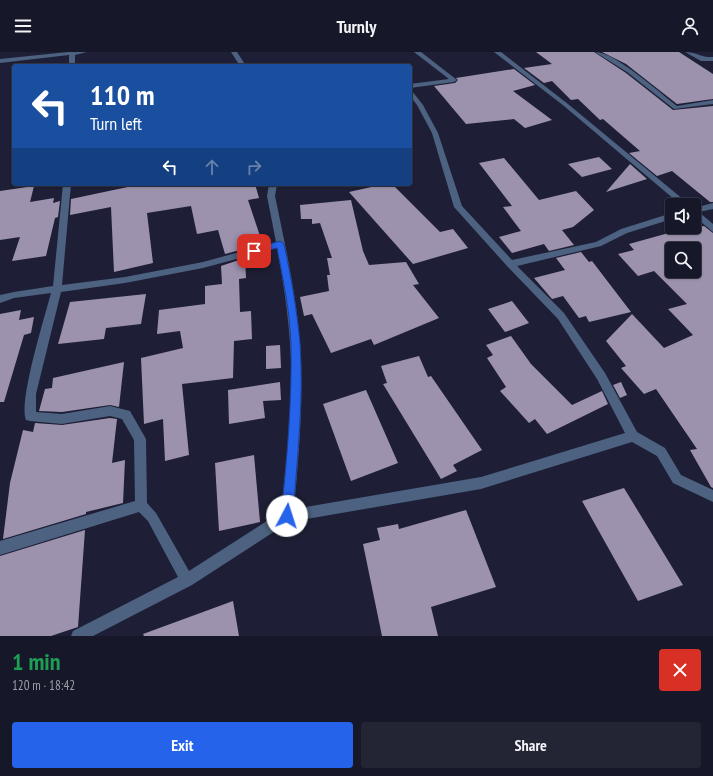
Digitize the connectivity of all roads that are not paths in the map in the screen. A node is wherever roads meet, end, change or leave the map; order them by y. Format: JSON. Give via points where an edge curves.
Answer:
{"nodes":[{"id":1,"x":83,"y":52,"type":"edge"},
{"id":2,"x":234,"y":52,"type":"edge"},
{"id":3,"x":417,"y":52,"type":"edge"},
{"id":4,"x":497,"y":52,"type":"edge"},
{"id":5,"x":598,"y":52,"type":"edge"},
{"id":6,"x":688,"y":52,"type":"edge"},
{"id":7,"x":72,"y":54,"type":"junction"},
{"id":8,"x":713,"y":59,"type":"edge"},
{"id":9,"x":0,"y":60,"type":"edge"},
{"id":10,"x":703,"y":60,"type":"junction"},
{"id":11,"x":72,"y":64,"type":"edge"},
{"id":12,"x":242,"y":64,"type":"edge"},
{"id":13,"x":713,"y":67,"type":"edge"},
{"id":14,"x":412,"y":86,"type":"edge"},
{"id":15,"x":412,"y":95,"type":"edge"},
{"id":16,"x":713,"y":102,"type":"edge"},
{"id":17,"x":67,"y":186,"type":"edge"},
{"id":18,"x":273,"y":186,"type":"edge"},
{"id":19,"x":678,"y":198,"type":"edge"},
{"id":20,"x":713,"y":206,"type":"edge"},
{"id":21,"x":701,"y":209,"type":"edge"},
{"id":22,"x":665,"y":218,"type":"edge"},
{"id":23,"x":701,"y":218,"type":"edge"},
{"id":24,"x":713,"y":229,"type":"edge"},
{"id":25,"x":280,"y":244,"type":"junction"},
{"id":26,"x":510,"y":264,"type":"junction"},
{"id":27,"x":57,"y":290,"type":"junction"},
{"id":28,"x":0,"y":299,"type":"edge"},
{"id":29,"x":633,"y":436,"type":"junction"},
{"id":30,"x":713,"y":496,"type":"edge"},
{"id":31,"x":141,"y":505,"type":"junction"},
{"id":32,"x":287,"y":516,"type":"junction"},
{"id":33,"x":0,"y":548,"type":"edge"},
{"id":34,"x":187,"y":580,"type":"junction"},
{"id":35,"x":78,"y":636,"type":"edge"}],
"edges":[{"from":1,"to":7,"type":"street"},
{"from":2,"to":12,"type":"street"},
{"from":3,"to":14,"type":"street","via":[[454,80]]},
{"from":4,"to":19,"type":"street","via":[[566,105]]},
{"from":5,"to":16,"type":"street","via":[[629,71],[676,108]]},
{"from":6,"to":10,"type":"street"},
{"from":7,"to":9,"type":"street"},
{"from":7,"to":11,"type":"street"},
{"from":8,"to":10,"type":"street"},
{"from":10,"to":13,"type":"street"},
{"from":15,"to":26,"type":"street","via":[[435,133],[458,207]]},
{"from":17,"to":27,"type":"street"},
{"from":18,"to":25,"type":"street","via":[[271,196]]},
{"from":20,"to":21,"type":"street"},
{"from":22,"to":26,"type":"street","via":[[624,231],[598,244]]},
{"from":23,"to":24,"type":"street"},
{"from":25,"to":27,"type":"street","via":[[203,265]]},
{"from":25,"to":32,"type":"street","via":[[289,285],[295,344],[294,432]]},
{"from":26,"to":29,"type":"street","via":[[561,316],[601,376]]},
{"from":27,"to":28,"type":"street"},
{"from":27,"to":31,"type":"street","via":[[31,394],[30,416],[62,419],[110,411],[126,415],[140,438]]},
{"from":29,"to":30,"type":"street","via":[[661,452],[677,479]]},
{"from":29,"to":32,"type":"street","via":[[480,483]]},
{"from":31,"to":33,"type":"street"},
{"from":31,"to":34,"type":"street","via":[[152,517]]},
{"from":32,"to":34,"type":"street"},
{"from":34,"to":35,"type":"street"}]}
